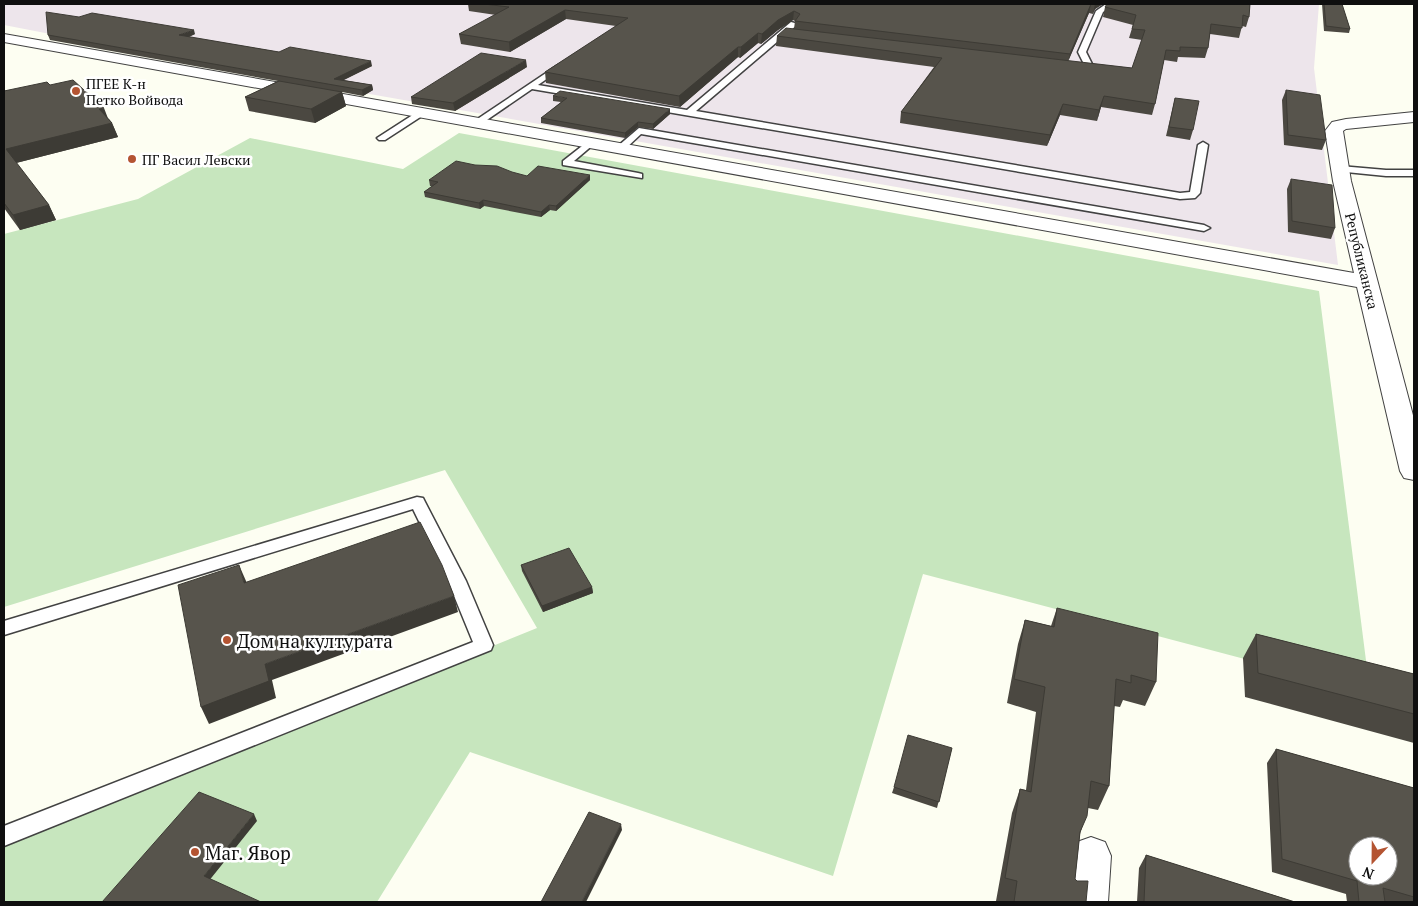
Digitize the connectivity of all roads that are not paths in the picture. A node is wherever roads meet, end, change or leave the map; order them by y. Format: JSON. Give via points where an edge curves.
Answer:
{"nodes":[{"id":1,"x":1110,"y":4,"type":"edge"},
{"id":2,"x":794,"y":24,"type":"edge"},
{"id":3,"x":782,"y":33,"type":"junction"},
{"id":4,"x":792,"y":34,"type":"edge"},
{"id":5,"x":4,"y":38,"type":"edge"},
{"id":6,"x":22,"y":41,"type":"junction"},
{"id":7,"x":4,"y":44,"type":"edge"},
{"id":8,"x":558,"y":66,"type":"edge"},
{"id":9,"x":1064,"y":69,"type":"edge"},
{"id":10,"x":531,"y":86,"type":"junction"},
{"id":11,"x":422,"y":112,"type":"junction"},
{"id":12,"x":690,"y":112,"type":"junction"},
{"id":13,"x":1414,"y":117,"type":"edge"},
{"id":14,"x":478,"y":122,"type":"junction"},
{"id":15,"x":382,"y":138,"type":"dead end"},
{"id":16,"x":591,"y":142,"type":"junction"},
{"id":17,"x":1203,"y":145,"type":"dead end"},
{"id":18,"x":621,"y":148,"type":"junction"},
{"id":19,"x":1340,"y":169,"type":"junction"},
{"id":20,"x":1414,"y":173,"type":"edge"},
{"id":21,"x":638,"y":176,"type":"dead end"},
{"id":22,"x":1204,"y":228,"type":"dead end"},
{"id":23,"x":1368,"y":282,"type":"junction"},
{"id":24,"x":1414,"y":471,"type":"edge"},
{"id":25,"x":4,"y":628,"type":"edge"},
{"id":26,"x":4,"y":836,"type":"edge"},
{"id":27,"x":1091,"y":856,"type":"dead end"},
{"id":28,"x":1088,"y":902,"type":"edge"}],
"edges":[{"from":1,"to":9,"type":"lane","via":[[1100,11],[1082,52],[1090,66],[1079,70]]},
{"from":2,"to":3,"type":"lane"},
{"from":3,"to":4,"type":"lane"},
{"from":3,"to":12,"type":"lane"},
{"from":5,"to":6,"type":"street"},
{"from":6,"to":7,"type":"street"},
{"from":6,"to":11,"type":"street"},
{"from":8,"to":10,"type":"lane"},
{"from":10,"to":12,"type":"lane"},
{"from":10,"to":14,"type":"lane"},
{"from":11,"to":14,"type":"street"},
{"from":11,"to":15,"type":"lane"},
{"from":12,"to":17,"type":"lane","via":[[1180,196],[1196,193]]},
{"from":13,"to":19,"type":"street","name":"Републиканска","via":[[1338,126],[1334,131]]},
{"from":14,"to":16,"type":"street"},
{"from":16,"to":18,"type":"street"},
{"from":16,"to":21,"type":"lane","via":[[566,163]]},
{"from":18,"to":22,"type":"lane","via":[[640,131]]},
{"from":18,"to":23,"type":"street"},
{"from":19,"to":20,"type":"lane"},
{"from":19,"to":23,"type":"street","name":"Републиканска"},
{"from":23,"to":24,"type":"street","name":"Републиканска"},
{"from":25,"to":26,"type":"lane","via":[[417,502],[484,645]]},
{"from":27,"to":28,"type":"street"}]}
